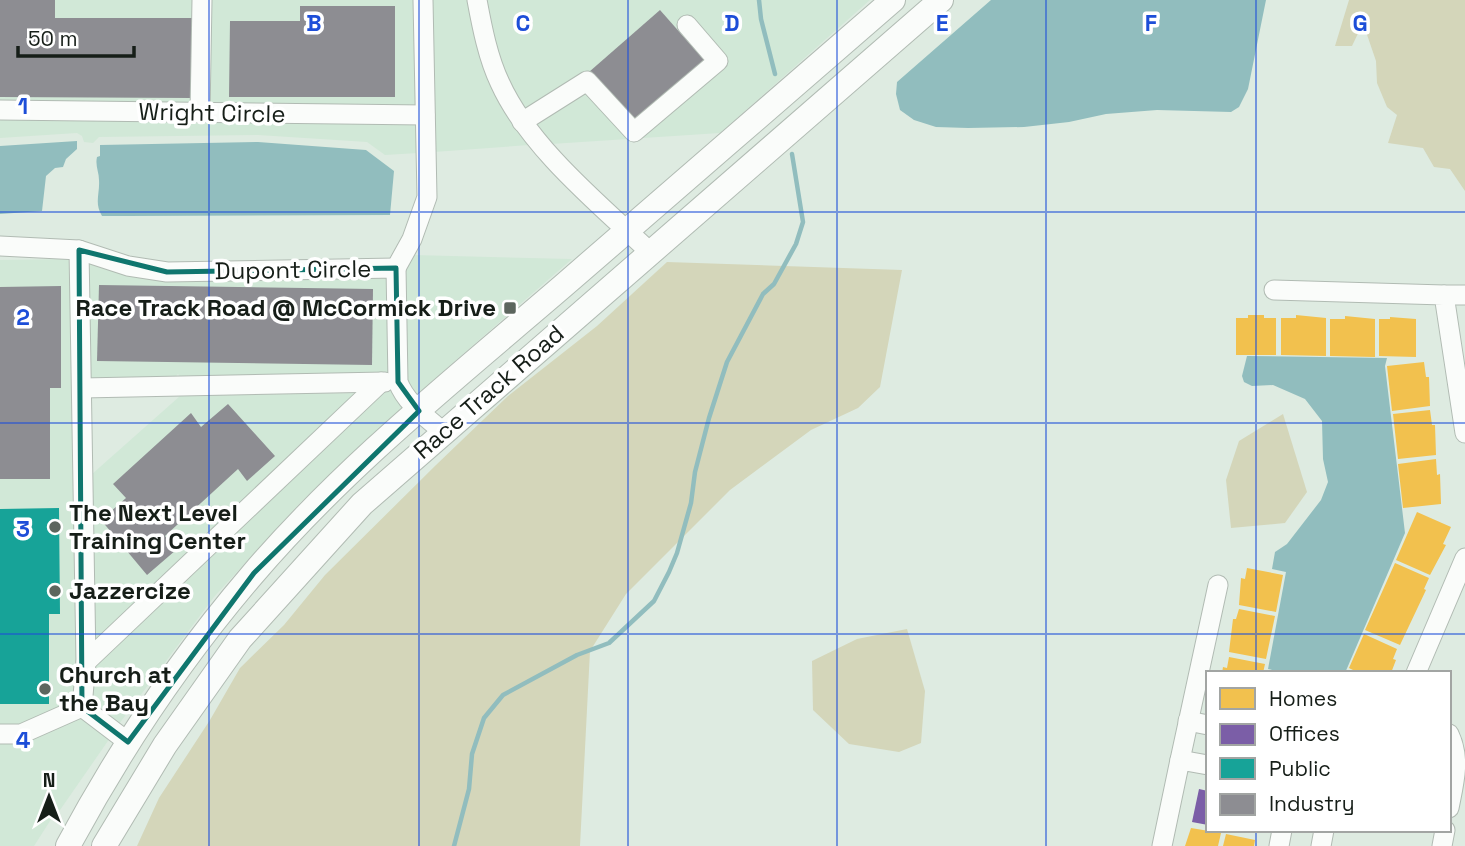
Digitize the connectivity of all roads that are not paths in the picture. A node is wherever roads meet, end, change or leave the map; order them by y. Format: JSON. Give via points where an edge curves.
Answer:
{"nodes":[{"id":1,"x":202,"y":0,"type":"edge"},
{"id":2,"x":423,"y":0,"type":"edge"},
{"id":3,"x":477,"y":0,"type":"edge"},
{"id":4,"x":893,"y":0,"type":"edge"},
{"id":5,"x":941,"y":0,"type":"edge"},
{"id":6,"x":687,"y":25,"type":"dead end"},
{"id":7,"x":0,"y":110,"type":"edge"},
{"id":8,"x":201,"y":113,"type":"junction"},
{"id":9,"x":425,"y":115,"type":"junction"},
{"id":10,"x":522,"y":122,"type":"junction"},
{"id":11,"x":627,"y":230,"type":"junction"},
{"id":12,"x":0,"y":246,"type":"edge"},
{"id":13,"x":79,"y":250,"type":"junction"},
{"id":14,"x":650,"y":252,"type":"junction"},
{"id":15,"x":396,"y":268,"type":"junction"},
{"id":16,"x":1274,"y":290,"type":"dead end"},
{"id":17,"x":1444,"y":295,"type":"junction"},
{"id":18,"x":1465,"y":295,"type":"edge"},
{"id":19,"x":390,"y":382,"type":"junction"},
{"id":20,"x":82,"y":388,"type":"junction"},
{"id":21,"x":419,"y":411,"type":"junction"},
{"id":22,"x":443,"y":432,"type":"junction"},
{"id":23,"x":1465,"y":433,"type":"edge"},
{"id":24,"x":1465,"y":558,"type":"edge"},
{"id":25,"x":1218,"y":585,"type":"dead end"},
{"id":26,"x":86,"y":662,"type":"junction"},
{"id":27,"x":1417,"y":671,"type":"edge"},
{"id":28,"x":82,"y":707,"type":"junction"},
{"id":29,"x":1198,"y":723,"type":"edge"},
{"id":30,"x":0,"y":734,"type":"edge"},
{"id":31,"x":1451,"y":739,"type":"edge"},
{"id":32,"x":128,"y":741,"type":"junction"},
{"id":33,"x":1180,"y":760,"type":"junction"},
{"id":34,"x":1206,"y":765,"type":"edge"},
{"id":35,"x":1451,"y":797,"type":"edge"},
{"id":36,"x":68,"y":846,"type":"edge"},
{"id":37,"x":104,"y":846,"type":"edge"},
{"id":38,"x":1162,"y":846,"type":"edge"}],
"edges":[{"from":1,"to":8,"type":"street"},
{"from":2,"to":9,"type":"street"},
{"from":3,"to":10,"type":"street","via":[[499,82]]},
{"from":4,"to":11,"type":"main road","name":"Race Track Road"},
{"from":5,"to":14,"type":"main road","name":"Race Track Road"},
{"from":6,"to":10,"type":"street","via":[[719,61],[634,132],[587,82]]},
{"from":7,"to":8,"type":"street","name":"Wright Circle"},
{"from":8,"to":9,"type":"street","name":"Wright Circle"},
{"from":9,"to":15,"type":"street","via":[[426,197]]},
{"from":10,"to":11,"type":"street"},
{"from":11,"to":14,"type":"street"},
{"from":11,"to":21,"type":"main road","name":"Race Track Road"},
{"from":12,"to":13,"type":"street","name":"Dupont Circle"},
{"from":13,"to":15,"type":"street","name":"Dupont Circle","via":[[128,266],[167,272]]},
{"from":13,"to":20,"type":"street"},
{"from":14,"to":22,"type":"main road","name":"Race Track Road"},
{"from":15,"to":19,"type":"street","name":"Dupont Circle"},
{"from":16,"to":17,"type":"street"},
{"from":17,"to":18,"type":"street"},
{"from":17,"to":23,"type":"street"},
{"from":19,"to":20,"type":"street"},
{"from":19,"to":21,"type":"street"},
{"from":19,"to":26,"type":"street"},
{"from":20,"to":26,"type":"street"},
{"from":21,"to":22,"type":"street"},
{"from":21,"to":32,"type":"main road","name":"Race Track Road","via":[[324,499],[254,573],[200,639]]},
{"from":22,"to":37,"type":"main road","name":"Race Track Road","via":[[362,504],[240,639],[164,745]]},
{"from":24,"to":27,"type":"street"},
{"from":25,"to":29,"type":"street"},
{"from":26,"to":28,"type":"street"},
{"from":28,"to":30,"type":"street","via":[[21,734]]},
{"from":28,"to":32,"type":"street"},
{"from":29,"to":33,"type":"street"},
{"from":31,"to":35,"type":"street","via":[[1457,765]]},
{"from":32,"to":36,"type":"main road","name":"Race Track Road"},
{"from":33,"to":34,"type":"street"},
{"from":33,"to":38,"type":"street"}]}
